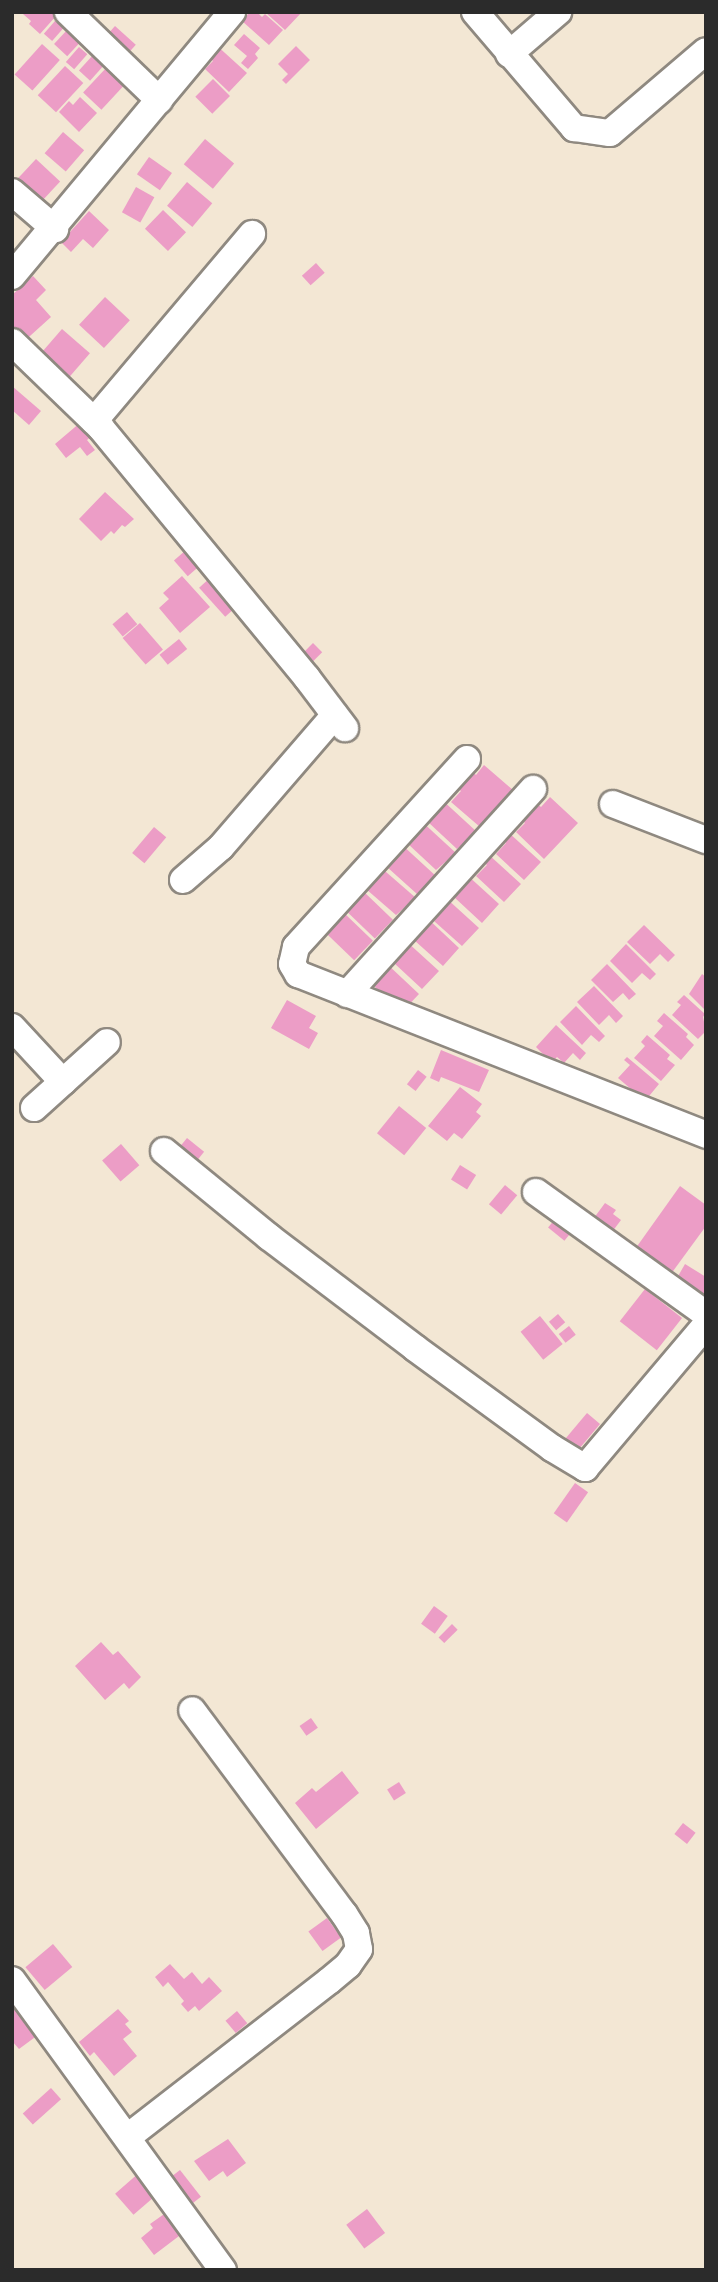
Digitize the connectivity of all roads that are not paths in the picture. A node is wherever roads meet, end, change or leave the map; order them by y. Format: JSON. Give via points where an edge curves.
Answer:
{"nodes":[{"id":1,"x":68,"y":12,"type":"edge"},
{"id":2,"x":232,"y":12,"type":"edge"},
{"id":3,"x":475,"y":12,"type":"edge"},
{"id":4,"x":558,"y":12,"type":"edge"},
{"id":5,"x":706,"y":51,"type":"edge"},
{"id":6,"x":509,"y":54,"type":"junction"},
{"id":7,"x":159,"y":100,"type":"junction"},
{"id":8,"x":12,"y":192,"type":"edge"},
{"id":9,"x":55,"y":229,"type":"junction"},
{"id":10,"x":252,"y":234,"type":"dead end"},
{"id":11,"x":12,"y":276,"type":"edge"},
{"id":12,"x":12,"y":342,"type":"edge"},
{"id":13,"x":94,"y":421,"type":"junction"},
{"id":14,"x":467,"y":760,"type":"dead end"},
{"id":15,"x":533,"y":789,"type":"dead end"},
{"id":16,"x":614,"y":804,"type":"dead end"},
{"id":17,"x":706,"y":840,"type":"edge"},
{"id":18,"x":183,"y":880,"type":"dead end"},
{"id":19,"x":347,"y":994,"type":"junction"},
{"id":20,"x":12,"y":1027,"type":"edge"},
{"id":21,"x":107,"y":1042,"type":"dead end"},
{"id":22,"x":63,"y":1082,"type":"junction"},
{"id":23,"x":34,"y":1108,"type":"dead end"},
{"id":24,"x":706,"y":1135,"type":"edge"},
{"id":25,"x":164,"y":1151,"type":"dead end"},
{"id":26,"x":536,"y":1192,"type":"dead end"},
{"id":27,"x":706,"y":1314,"type":"edge"},
{"id":28,"x":706,"y":1325,"type":"edge"},
{"id":29,"x":192,"y":1710,"type":"dead end"},
{"id":30,"x":12,"y":1980,"type":"edge"},
{"id":31,"x":129,"y":2136,"type":"junction"},
{"id":32,"x":223,"y":2270,"type":"edge"}],
"edges":[{"from":1,"to":7,"type":"street"},
{"from":2,"to":7,"type":"street"},
{"from":3,"to":6,"type":"street"},
{"from":4,"to":6,"type":"street"},
{"from":5,"to":6,"type":"street","via":[[610,133],[574,128]]},
{"from":7,"to":9,"type":"street"},
{"from":8,"to":9,"type":"street"},
{"from":9,"to":11,"type":"street"},
{"from":10,"to":13,"type":"street"},
{"from":12,"to":13,"type":"street"},
{"from":13,"to":18,"type":"street","via":[[340,722],[221,847]]},
{"from":14,"to":19,"type":"street","via":[[296,947],[292,964],[298,974]]},
{"from":15,"to":19,"type":"street"},
{"from":16,"to":17,"type":"street"},
{"from":19,"to":24,"type":"street"},
{"from":20,"to":22,"type":"street"},
{"from":21,"to":22,"type":"street"},
{"from":22,"to":23,"type":"street"},
{"from":25,"to":28,"type":"street","via":[[415,1349],[585,1468]]},
{"from":26,"to":27,"type":"street"},
{"from":29,"to":31,"type":"street","via":[[344,1914],[356,1933],[359,1949],[329,1981]]},
{"from":30,"to":31,"type":"street"},
{"from":31,"to":32,"type":"street"}]}
